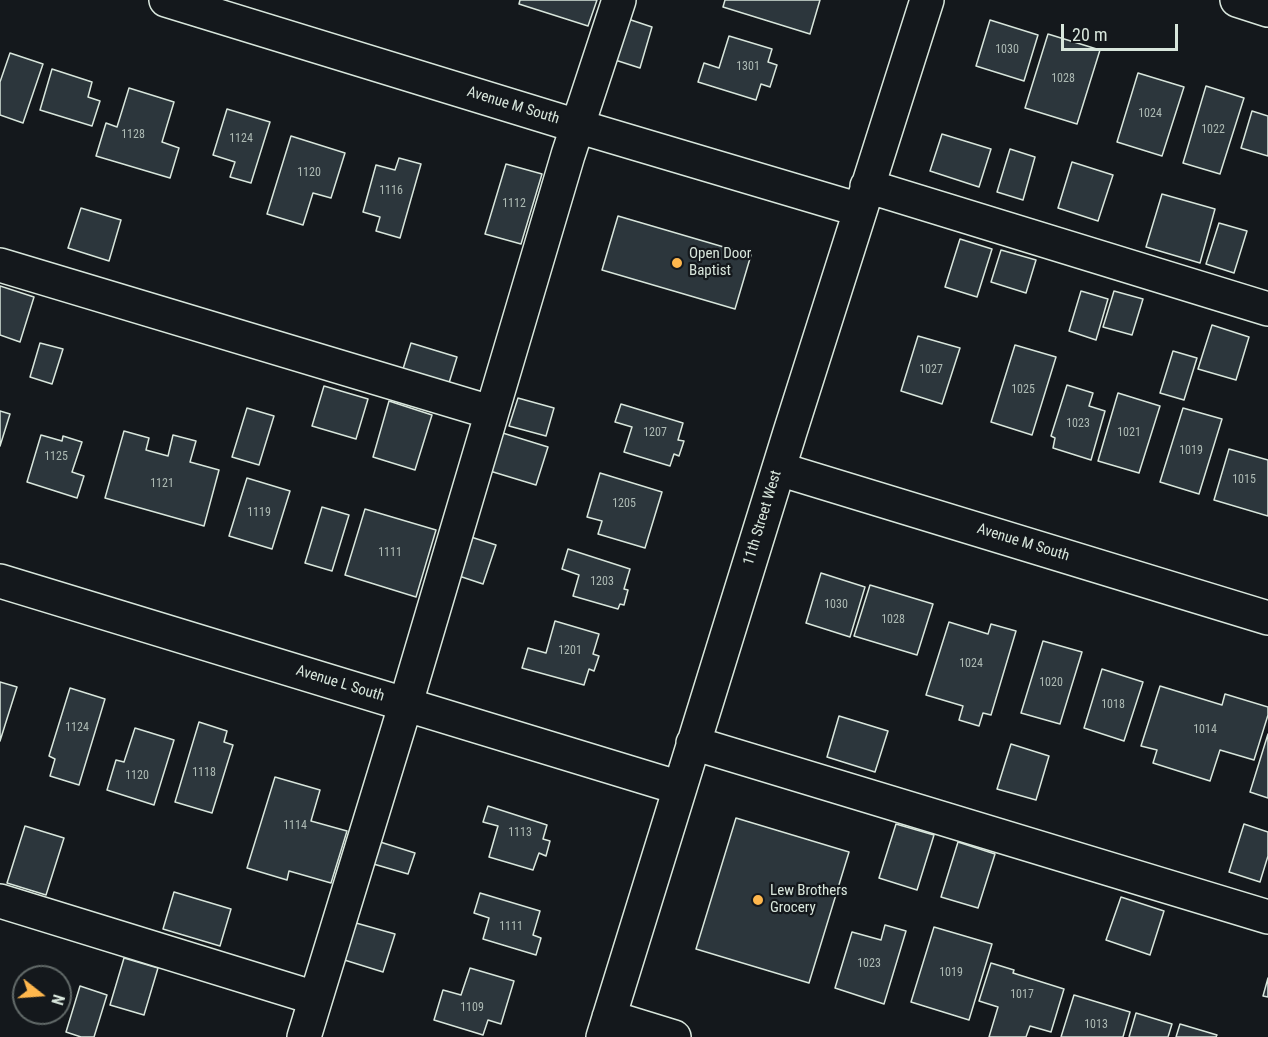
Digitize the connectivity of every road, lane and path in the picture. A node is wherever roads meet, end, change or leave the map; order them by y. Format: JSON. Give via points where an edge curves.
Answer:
{"nodes":[{"id":1,"x":166,"y":0,"type":"edge"},
{"id":2,"x":619,"y":0,"type":"edge"},
{"id":3,"x":927,"y":0,"type":"edge"},
{"id":4,"x":1237,"y":0,"type":"edge"},
{"id":5,"x":1268,"y":10,"type":"edge"},
{"id":6,"x":577,"y":126,"type":"junction"},
{"id":7,"x":864,"y":198,"type":"junction"},
{"id":8,"x":0,"y":265,"type":"edge"},
{"id":9,"x":1268,"y":309,"type":"edge"},
{"id":10,"x":490,"y":412,"type":"junction"},
{"id":11,"x":779,"y":469,"type":"junction"},
{"id":12,"x":0,"y":581,"type":"edge"},
{"id":13,"x":1268,"y":618,"type":"edge"},
{"id":14,"x":406,"y":703,"type":"junction"},
{"id":15,"x":693,"y":743,"type":"junction"},
{"id":16,"x":680,"y":788,"type":"junction"},
{"id":17,"x":0,"y":901,"type":"edge"},
{"id":18,"x":1268,"y":917,"type":"edge"},
{"id":19,"x":315,"y":998,"type":"junction"},
{"id":20,"x":606,"y":1027,"type":"edge"},
{"id":21,"x":304,"y":1037,"type":"edge"},
{"id":22,"x":674,"y":1037,"type":"edge"}],
"edges":[{"from":1,"to":6,"type":"street","name":"Avenue M South"},
{"from":2,"to":6,"type":"street"},
{"from":3,"to":7,"type":"street","name":"11th Street West"},
{"from":4,"to":5,"type":"street"},
{"from":6,"to":7,"type":"street","name":"Avenue M South"},
{"from":6,"to":10,"type":"street"},
{"from":7,"to":9,"type":"street","name":"Avenue M South"},
{"from":7,"to":11,"type":"street","name":"11th Street West"},
{"from":8,"to":10,"type":"street"},
{"from":10,"to":14,"type":"street"},
{"from":11,"to":13,"type":"street","name":"Avenue M South"},
{"from":11,"to":15,"type":"street","name":"11th Street West"},
{"from":12,"to":14,"type":"street","name":"Avenue L South"},
{"from":14,"to":16,"type":"street","name":"Avenue L South"},
{"from":14,"to":19,"type":"street"},
{"from":15,"to":16,"type":"street","name":"11th Street West"},
{"from":15,"to":18,"type":"street"},
{"from":16,"to":20,"type":"street","name":"11th Street West"},
{"from":17,"to":19,"type":"street"},
{"from":19,"to":21,"type":"street"},
{"from":20,"to":22,"type":"street"}]}
